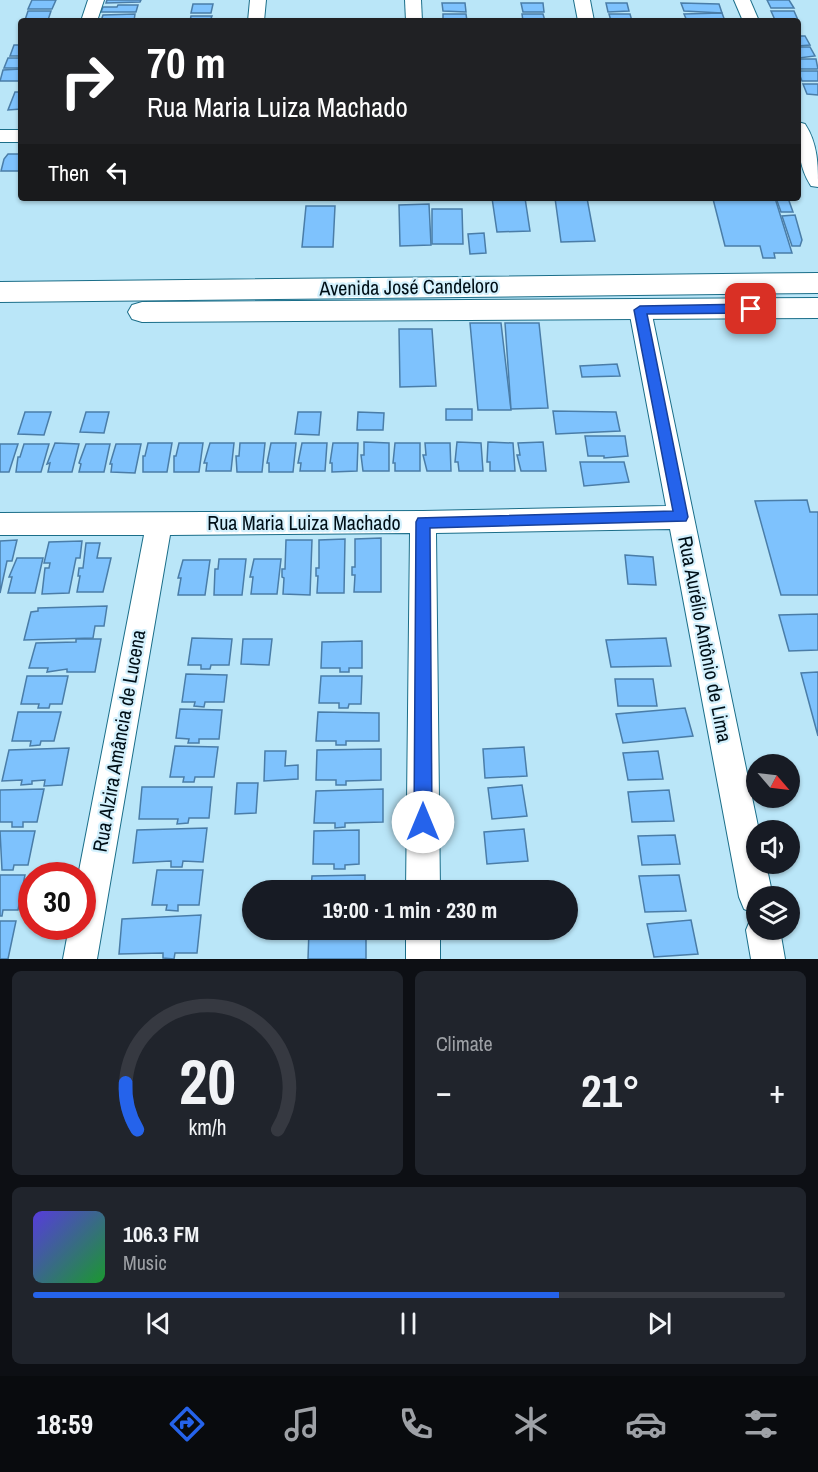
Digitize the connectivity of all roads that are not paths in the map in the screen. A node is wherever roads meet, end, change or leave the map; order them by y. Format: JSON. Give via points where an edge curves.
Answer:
{"nodes":[{"id":1,"x":96,"y":0,"type":"edge"},
{"id":2,"x":258,"y":0,"type":"edge"},
{"id":3,"x":413,"y":0,"type":"edge"},
{"id":4,"x":582,"y":0,"type":"edge"},
{"id":5,"x":742,"y":0,"type":"edge"},
{"id":6,"x":90,"y":18,"type":"edge"},
{"id":7,"x":256,"y":18,"type":"edge"},
{"id":8,"x":414,"y":18,"type":"edge"},
{"id":9,"x":585,"y":18,"type":"edge"},
{"id":10,"x":750,"y":18,"type":"edge"},
{"id":11,"x":0,"y":136,"type":"edge"},
{"id":12,"x":18,"y":136,"type":"edge"},
{"id":13,"x":801,"y":137,"type":"edge"},
{"id":14,"x":818,"y":181,"type":"edge"},
{"id":15,"x":818,"y":283,"type":"edge"},
{"id":16,"x":0,"y":292,"type":"edge"},
{"id":17,"x":480,"y":299,"type":"junction"},
{"id":18,"x":818,"y":308,"type":"edge"},
{"id":19,"x":640,"y":310,"type":"junction"},
{"id":20,"x":0,"y":313,"type":"edge"},
{"id":21,"x":681,"y":517,"type":"junction"},
{"id":22,"x":423,"y":522,"type":"junction"},
{"id":23,"x":159,"y":523,"type":"junction"},
{"id":24,"x":0,"y":524,"type":"edge"},
{"id":25,"x":423,"y":880,"type":"edge"},
{"id":26,"x":754,"y":886,"type":"edge"},
{"id":27,"x":423,"y":940,"type":"edge"},
{"id":28,"x":765,"y":940,"type":"edge"},
{"id":29,"x":80,"y":959,"type":"edge"},
{"id":30,"x":423,"y":959,"type":"edge"},
{"id":31,"x":768,"y":959,"type":"edge"}],
"edges":[{"from":1,"to":6,"type":"street"},
{"from":2,"to":7,"type":"street"},
{"from":3,"to":8,"type":"street"},
{"from":4,"to":9,"type":"street"},
{"from":5,"to":10,"type":"street"},
{"from":11,"to":12,"type":"street"},
{"from":13,"to":14,"type":"street"},
{"from":15,"to":17,"type":"street","name":"Avenida José Candeloro"},
{"from":16,"to":17,"type":"street","name":"Avenida José Candeloro"},
{"from":17,"to":19,"type":"street","name":"Avenida José Candeloro"},
{"from":17,"to":20,"type":"street","name":"Avenida José Candeloro"},
{"from":18,"to":19,"type":"street","name":"Avenida José Candeloro"},
{"from":19,"to":21,"type":"street","name":"Rua Aurélio Antônio de Lima"},
{"from":21,"to":22,"type":"street","name":"Rua Maria Luiza Machado"},
{"from":21,"to":26,"type":"street","name":"Rua Aurélio Antônio de Lima"},
{"from":22,"to":23,"type":"street","name":"Rua Maria Luiza Machado"},
{"from":22,"to":25,"type":"street"},
{"from":23,"to":24,"type":"street","name":"Rua Maria Luiza Machado"},
{"from":23,"to":29,"type":"street","name":"Rua Alzira Amância de Lucena"},
{"from":27,"to":30,"type":"street"},
{"from":28,"to":31,"type":"street"}]}
